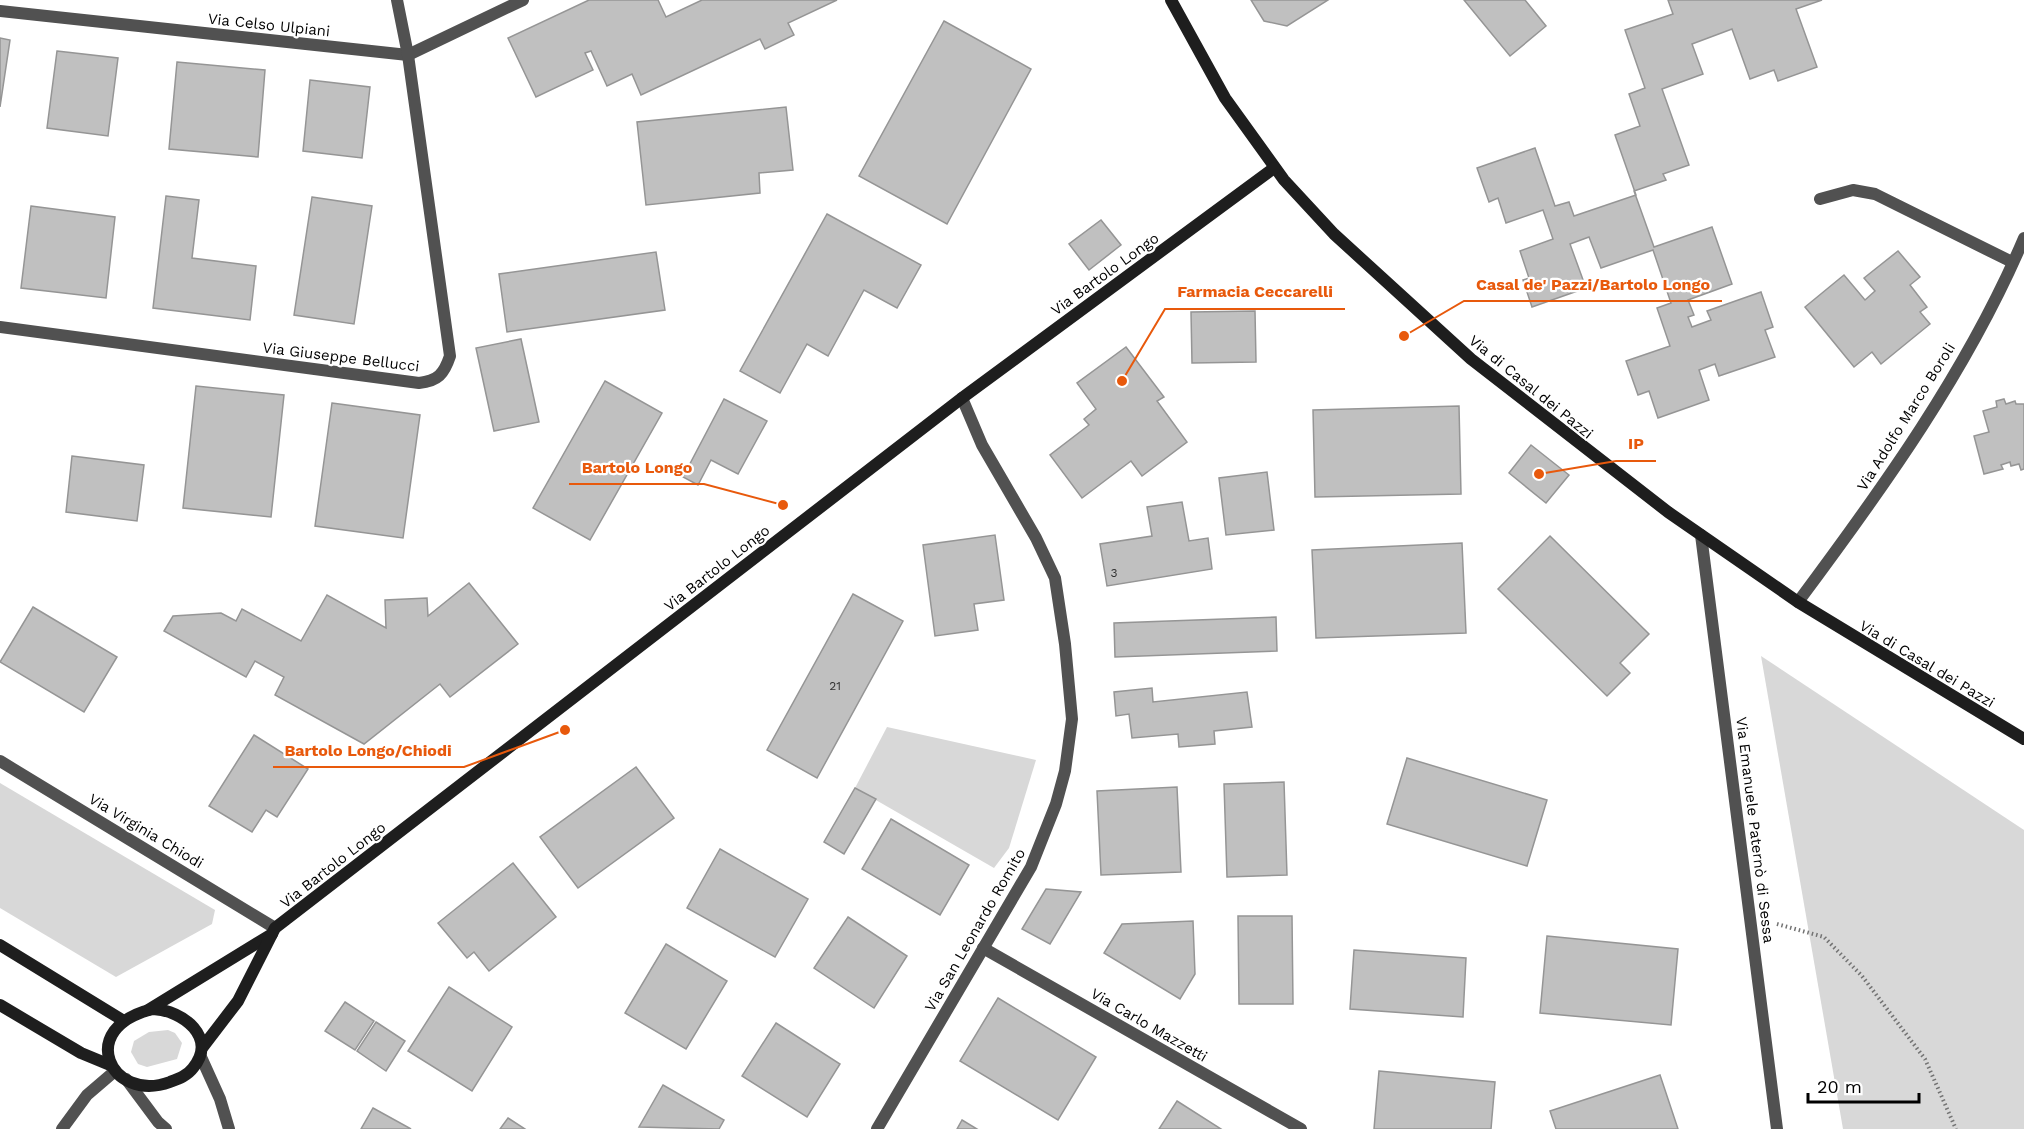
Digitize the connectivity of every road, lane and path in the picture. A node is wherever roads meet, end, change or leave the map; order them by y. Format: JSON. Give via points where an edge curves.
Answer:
{"nodes":[{"id":1,"x":398,"y":0,"type":"edge"},
{"id":2,"x":522,"y":0,"type":"edge"},
{"id":3,"x":1171,"y":0,"type":"edge"},
{"id":4,"x":0,"y":10,"type":"edge"},
{"id":5,"x":408,"y":55,"type":"junction"},
{"id":6,"x":1274,"y":168,"type":"junction"},
{"id":7,"x":1820,"y":199,"type":"dead end"},
{"id":8,"x":2024,"y":238,"type":"edge"},
{"id":9,"x":2012,"y":262,"type":"junction"},
{"id":10,"x":0,"y":327,"type":"edge"},
{"id":11,"x":962,"y":398,"type":"junction"},
{"id":12,"x":1701,"y":535,"type":"junction"},
{"id":13,"x":1798,"y":602,"type":"junction"},
{"id":14,"x":2024,"y":739,"type":"edge"},
{"id":15,"x":0,"y":761,"type":"edge"},
{"id":16,"x":1750,"y":915,"type":"junction"},
{"id":17,"x":274,"y":931,"type":"junction"},
{"id":18,"x":0,"y":945,"type":"edge"},
{"id":19,"x":983,"y":948,"type":"junction"},
{"id":20,"x":0,"y":1005,"type":"edge"},
{"id":21,"x":147,"y":1011,"type":"junction"},
{"id":22,"x":124,"y":1021,"type":"junction"},
{"id":23,"x":201,"y":1052,"type":"junction"},
{"id":24,"x":117,"y":1072,"type":"junction"},
{"id":25,"x":62,"y":1129,"type":"edge"},
{"id":26,"x":166,"y":1129,"type":"edge"},
{"id":27,"x":229,"y":1129,"type":"edge"},
{"id":28,"x":877,"y":1129,"type":"edge"},
{"id":29,"x":1301,"y":1129,"type":"edge"},
{"id":30,"x":1777,"y":1129,"type":"edge"},
{"id":31,"x":1956,"y":1129,"type":"edge"}],
"edges":[{"from":1,"to":5,"type":"street","name":"Via Giuseppe Bellucci"},
{"from":2,"to":5,"type":"street"},
{"from":3,"to":6,"type":"street","name":"Via di Casal dei Pazzi","via":[[1214,81]]},
{"from":4,"to":5,"type":"street","name":"Via Celso Ulpiani"},
{"from":5,"to":10,"type":"street","name":"Via Giuseppe Bellucci","via":[[450,356],[433,381],[419,383]]},
{"from":6,"to":11,"type":"street","name":"Via Bartolo Longo"},
{"from":6,"to":12,"type":"street","name":"Via di Casal dei Pazzi","via":[[1341,240],[1471,359]]},
{"from":7,"to":9,"type":"street","via":[[1853,190],[1875,194]]},
{"from":8,"to":9,"type":"street","name":"Via Adolfo Marco Boroli"},
{"from":9,"to":13,"type":"street","name":"Via Adolfo Marco Boroli","via":[[1918,433]]},
{"from":11,"to":17,"type":"street","name":"Via Bartolo Longo"},
{"from":11,"to":19,"type":"street","name":"Via San Leonardo Romito","via":[[982,444],[1036,538],[1054,578],[1072,719],[1056,804],[1031,867]]},
{"from":12,"to":13,"type":"street","name":"Via di Casal dei Pazzi"},
{"from":12,"to":16,"type":"street","name":"Via Emanuele Paternò di Sessa"},
{"from":13,"to":14,"type":"street","name":"Via di Casal dei Pazzi"},
{"from":15,"to":17,"type":"street","name":"Via Virginia Chiodi"},
{"from":16,"to":30,"type":"street","name":"Via Emanuele Paternò di Sessa"},
{"from":16,"to":31,"type":"path","via":[[1824,937],[1840,952],[1925,1059]]},
{"from":17,"to":21,"type":"street","name":"Via Bartolo Longo"},
{"from":17,"to":23,"type":"street","via":[[238,1001]]},
{"from":18,"to":22,"type":"street"},
{"from":19,"to":28,"type":"street","name":"Via San Leonardo Romito"},
{"from":19,"to":29,"type":"street","name":"Via Carlo Mazzetti"},
{"from":20,"to":24,"type":"street"},
{"from":21,"to":22,"type":"street"},
{"from":21,"to":23,"type":"street","via":[[166,1011],[185,1018],[195,1027]]},
{"from":22,"to":24,"type":"street","via":[[110,1039],[108,1053]]},
{"from":23,"to":24,"type":"street","via":[[188,1074],[165,1084],[142,1085]]},
{"from":23,"to":27,"type":"street"},
{"from":24,"to":25,"type":"street","via":[[87,1095]]},
{"from":24,"to":26,"type":"street"}]}
